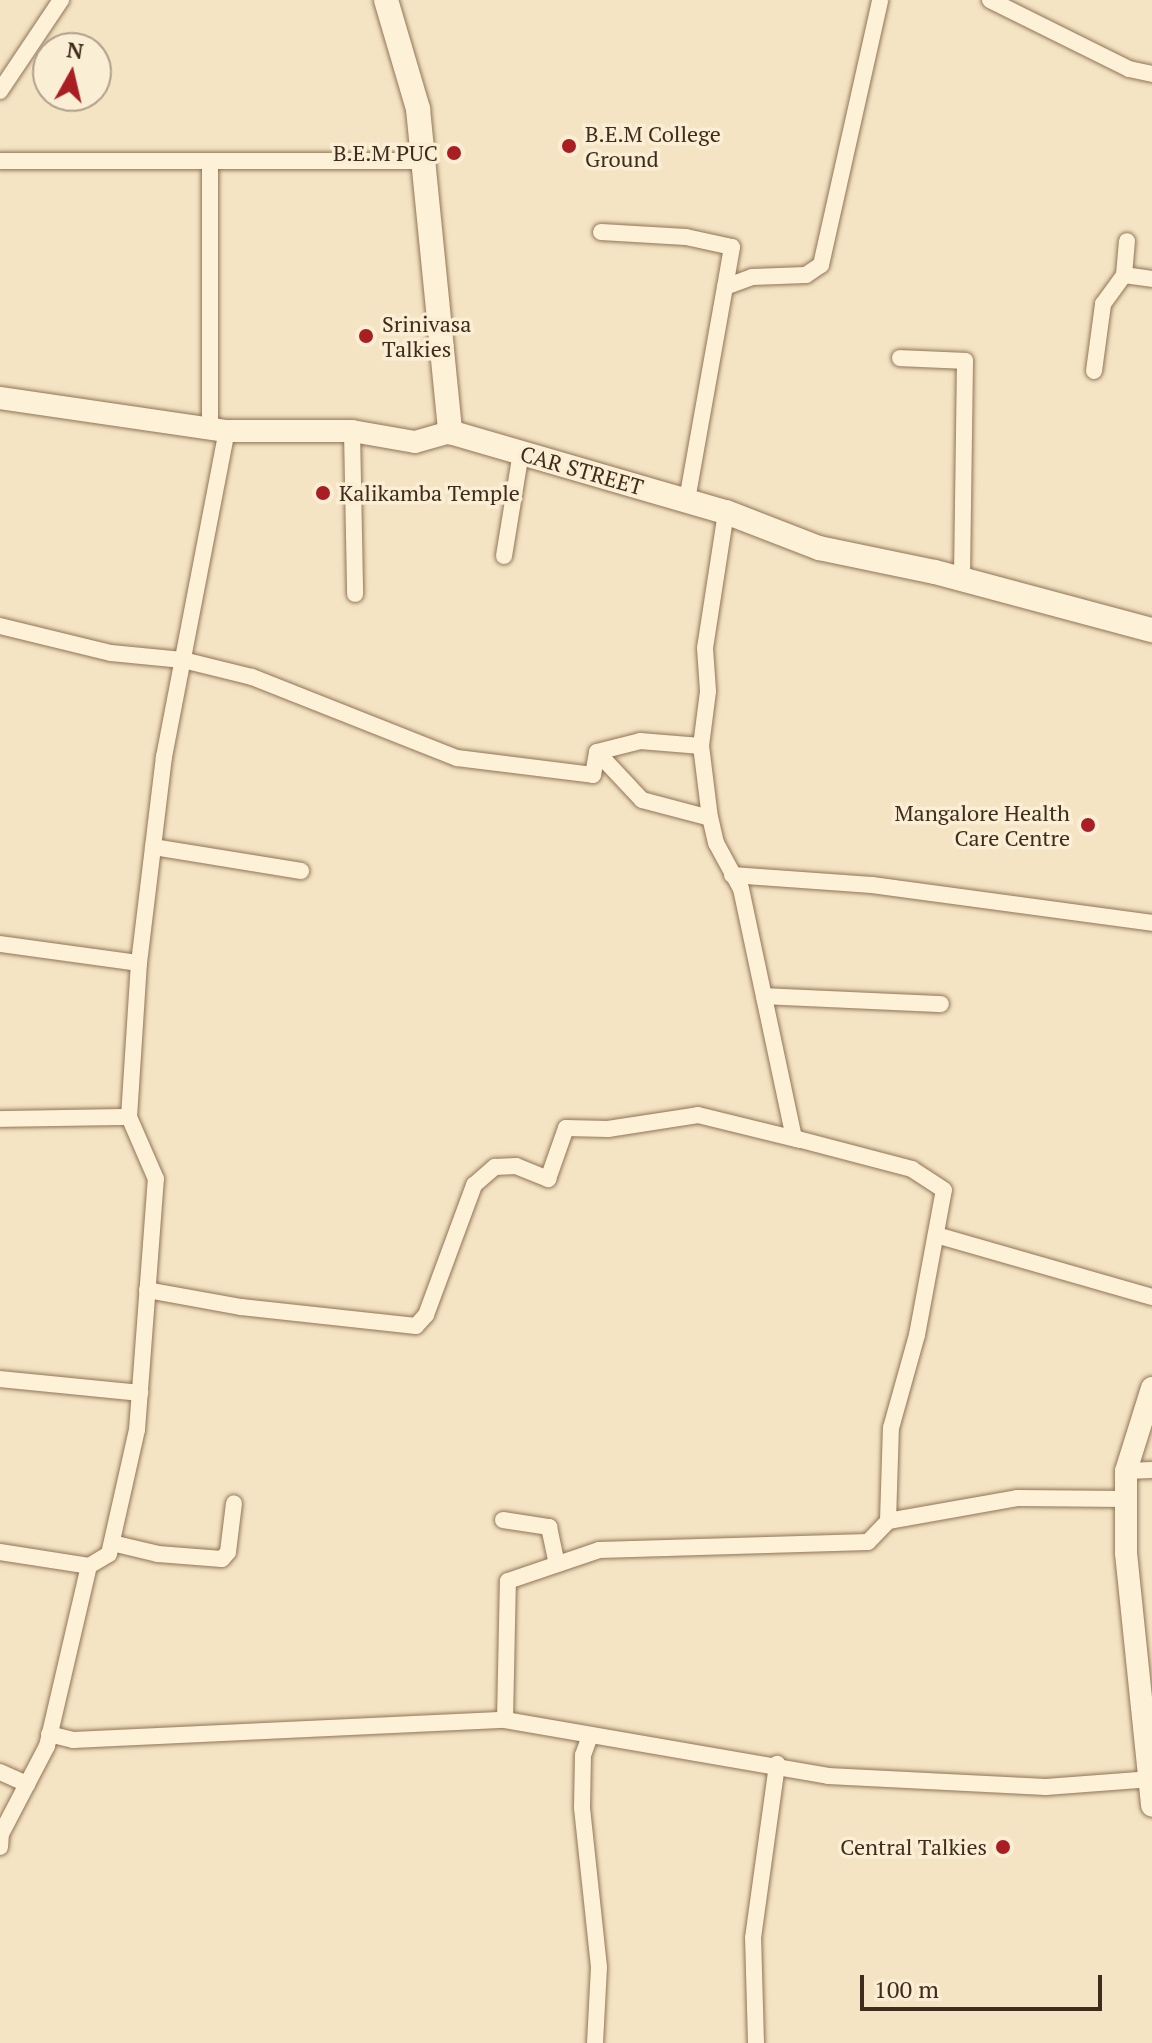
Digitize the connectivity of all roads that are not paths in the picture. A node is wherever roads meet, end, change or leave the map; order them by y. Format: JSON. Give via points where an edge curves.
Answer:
{"nodes":[{"id":1,"x":61,"y":0,"type":"edge"},
{"id":2,"x":386,"y":0,"type":"edge"},
{"id":3,"x":880,"y":0,"type":"edge"},
{"id":4,"x":990,"y":0,"type":"edge"},
{"id":5,"x":1152,"y":74,"type":"edge"},
{"id":6,"x":0,"y":91,"type":"edge"},
{"id":7,"x":0,"y":161,"type":"edge"},
{"id":8,"x":425,"y":161,"type":"junction"},
{"id":9,"x":210,"y":164,"type":"junction"},
{"id":10,"x":601,"y":232,"type":"dead end"},
{"id":11,"x":1127,"y":241,"type":"dead end"},
{"id":12,"x":1124,"y":275,"type":"junction"},
{"id":13,"x":1152,"y":279,"type":"edge"},
{"id":14,"x":725,"y":287,"type":"junction"},
{"id":15,"x":900,"y":358,"type":"dead end"},
{"id":16,"x":1094,"y":371,"type":"dead end"},
{"id":17,"x":0,"y":398,"type":"edge"},
{"id":18,"x":219,"y":429,"type":"junction"},
{"id":19,"x":352,"y":431,"type":"junction"},
{"id":20,"x":450,"y":432,"type":"junction"},
{"id":21,"x":521,"y":452,"type":"junction"},
{"id":22,"x":687,"y":500,"type":"junction"},
{"id":23,"x":726,"y":512,"type":"junction"},
{"id":24,"x":504,"y":556,"type":"dead end"},
{"id":25,"x":962,"y":579,"type":"junction"},
{"id":26,"x":355,"y":594,"type":"dead end"},
{"id":27,"x":0,"y":626,"type":"edge"},
{"id":28,"x":1152,"y":630,"type":"edge"},
{"id":29,"x":183,"y":660,"type":"junction"},
{"id":30,"x":701,"y":746,"type":"junction"},
{"id":31,"x":597,"y":752,"type":"junction"},
{"id":32,"x":710,"y":818,"type":"junction"},
{"id":33,"x":153,"y":847,"type":"junction"},
{"id":34,"x":301,"y":871,"type":"dead end"},
{"id":35,"x":741,"y":880,"type":"junction"},
{"id":36,"x":1152,"y":923,"type":"edge"},
{"id":37,"x":0,"y":944,"type":"edge"},
{"id":38,"x":139,"y":963,"type":"junction"},
{"id":39,"x":764,"y":996,"type":"junction"},
{"id":40,"x":941,"y":1004,"type":"dead end"},
{"id":41,"x":129,"y":1117,"type":"junction"},
{"id":42,"x":0,"y":1119,"type":"edge"},
{"id":43,"x":800,"y":1140,"type":"junction"},
{"id":44,"x":936,"y":1235,"type":"junction"},
{"id":45,"x":147,"y":1290,"type":"junction"},
{"id":46,"x":1152,"y":1297,"type":"edge"},
{"id":47,"x":0,"y":1379,"type":"edge"},
{"id":48,"x":1152,"y":1388,"type":"edge"},
{"id":49,"x":140,"y":1393,"type":"junction"},
{"id":50,"x":1152,"y":1470,"type":"edge"},
{"id":51,"x":1126,"y":1471,"type":"junction"},
{"id":52,"x":1126,"y":1499,"type":"junction"},
{"id":53,"x":234,"y":1503,"type":"dead end"},
{"id":54,"x":503,"y":1520,"type":"dead end"},
{"id":55,"x":888,"y":1521,"type":"junction"},
{"id":56,"x":112,"y":1543,"type":"junction"},
{"id":57,"x":0,"y":1552,"type":"edge"},
{"id":58,"x":557,"y":1564,"type":"junction"},
{"id":59,"x":89,"y":1566,"type":"junction"},
{"id":60,"x":505,"y":1720,"type":"junction"},
{"id":61,"x":49,"y":1734,"type":"junction"},
{"id":62,"x":590,"y":1736,"type":"junction"},
{"id":63,"x":777,"y":1764,"type":"junction"},
{"id":64,"x":0,"y":1772,"type":"edge"},
{"id":65,"x":1152,"y":1779,"type":"edge"},
{"id":66,"x":27,"y":1784,"type":"junction"},
{"id":67,"x":1152,"y":1806,"type":"edge"},
{"id":68,"x":0,"y":1847,"type":"edge"},
{"id":69,"x":595,"y":2043,"type":"edge"},
{"id":70,"x":756,"y":2043,"type":"edge"}],
"edges":[{"from":1,"to":6,"type":"street"},
{"from":2,"to":8,"type":"main road","via":[[405,55]]},
{"from":3,"to":14,"type":"street","via":[[821,265],[806,275],[752,277]]},
{"from":4,"to":5,"type":"street","via":[[1129,69]]},
{"from":7,"to":9,"type":"street"},
{"from":8,"to":9,"type":"street"},
{"from":8,"to":20,"type":"main road"},
{"from":9,"to":18,"type":"street"},
{"from":10,"to":14,"type":"street","via":[[686,237],[732,247]]},
{"from":11,"to":12,"type":"street"},
{"from":12,"to":13,"type":"street"},
{"from":12,"to":16,"type":"street","via":[[1103,304]]},
{"from":14,"to":22,"type":"street"},
{"from":15,"to":25,"type":"street","via":[[965,361]]},
{"from":17,"to":18,"type":"street","name":"CAR STREET"},
{"from":18,"to":19,"type":"street","name":"CAR STREET"},
{"from":18,"to":29,"type":"street"},
{"from":19,"to":20,"type":"street","name":"CAR STREET","via":[[415,442]]},
{"from":19,"to":26,"type":"street"},
{"from":20,"to":21,"type":"main road","name":"CAR STREET"},
{"from":21,"to":22,"type":"main road","name":"CAR STREET"},
{"from":21,"to":24,"type":"street"},
{"from":22,"to":23,"type":"main road","name":"CAR STREET"},
{"from":23,"to":25,"type":"main road","name":"CAR STREET","via":[[819,548]]},
{"from":23,"to":30,"type":"street","via":[[705,648],[708,691]]},
{"from":25,"to":28,"type":"main road","name":"CAR STREET"},
{"from":27,"to":29,"type":"street","via":[[111,653]]},
{"from":29,"to":31,"type":"street","via":[[252,677],[457,758],[593,775]]},
{"from":29,"to":33,"type":"street"},
{"from":30,"to":31,"type":"street","via":[[640,741]]},
{"from":30,"to":32,"type":"street"},
{"from":31,"to":32,"type":"street","via":[[642,800]]},
{"from":32,"to":35,"type":"street"},
{"from":33,"to":34,"type":"street"},
{"from":33,"to":38,"type":"street"},
{"from":35,"to":36,"type":"street","via":[[872,885]]},
{"from":35,"to":39,"type":"street"},
{"from":37,"to":38,"type":"street"},
{"from":38,"to":41,"type":"street"},
{"from":39,"to":40,"type":"street"},
{"from":39,"to":43,"type":"street","via":[[794,1138]]},
{"from":41,"to":42,"type":"street"},
{"from":41,"to":45,"type":"street","via":[[156,1179]]},
{"from":43,"to":44,"type":"street","via":[[912,1169],[944,1190]]},
{"from":43,"to":45,"type":"street","via":[[698,1115],[608,1129],[566,1128],[548,1179],[516,1166],[495,1167],[474,1185],[426,1315],[416,1326],[255,1309]]},
{"from":44,"to":46,"type":"street"},
{"from":44,"to":55,"type":"street","via":[[917,1335],[891,1428]]},
{"from":45,"to":49,"type":"street"},
{"from":47,"to":49,"type":"street"},
{"from":48,"to":51,"type":"street"},
{"from":49,"to":56,"type":"street"},
{"from":50,"to":51,"type":"street"},
{"from":51,"to":52,"type":"street"},
{"from":52,"to":55,"type":"street","via":[[1017,1498]]},
{"from":52,"to":65,"type":"street","via":[[1126,1553]]},
{"from":53,"to":56,"type":"street","via":[[228,1552],[222,1559],[158,1554]]},
{"from":54,"to":58,"type":"street","via":[[549,1527]]},
{"from":55,"to":58,"type":"street","via":[[868,1542],[599,1550]]},
{"from":56,"to":59,"type":"street","via":[[109,1554]]},
{"from":57,"to":59,"type":"street"},
{"from":58,"to":60,"type":"street","via":[[508,1581]]},
{"from":59,"to":61,"type":"street"},
{"from":60,"to":61,"type":"street","via":[[73,1740]]},
{"from":60,"to":62,"type":"street"},
{"from":61,"to":66,"type":"street"},
{"from":62,"to":63,"type":"street"},
{"from":62,"to":69,"type":"street","via":[[583,1755],[582,1808],[599,1967]]},
{"from":63,"to":65,"type":"street","via":[[828,1776],[1046,1787]]},
{"from":63,"to":70,"type":"street","via":[[753,1938]]},
{"from":64,"to":66,"type":"street"},
{"from":65,"to":67,"type":"street"},
{"from":66,"to":68,"type":"street","via":[[1,1834]]}]}
